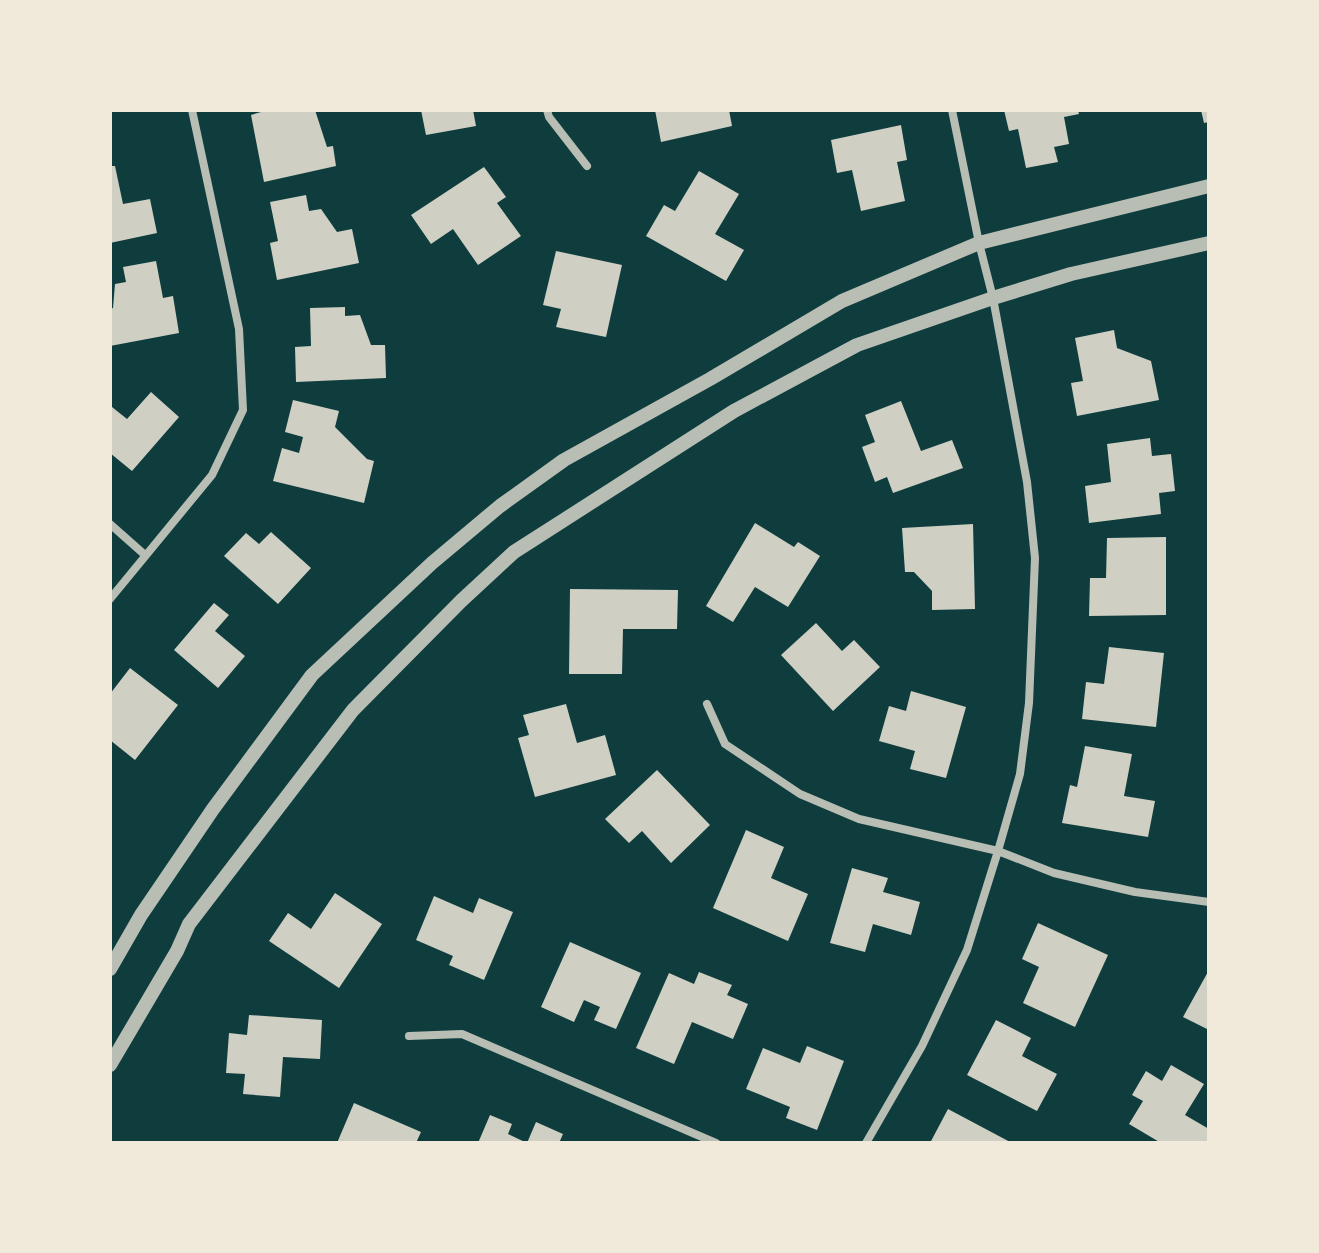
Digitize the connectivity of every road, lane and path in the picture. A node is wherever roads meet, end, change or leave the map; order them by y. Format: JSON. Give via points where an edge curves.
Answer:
{"nodes":[{"id":1,"x":192,"y":110,"type":"edge"},
{"id":2,"x":547,"y":110,"type":"edge"},
{"id":3,"x":952,"y":110,"type":"edge"},
{"id":4,"x":587,"y":166,"type":"dead end"},
{"id":5,"x":1209,"y":186,"type":"edge"},
{"id":6,"x":979,"y":243,"type":"junction"},
{"id":7,"x":1209,"y":243,"type":"edge"},
{"id":8,"x":993,"y":298,"type":"junction"},
{"id":9,"x":110,"y":524,"type":"edge"},
{"id":10,"x":145,"y":555,"type":"junction"},
{"id":11,"x":110,"y":599,"type":"edge"},
{"id":12,"x":707,"y":704,"type":"dead end"},
{"id":13,"x":998,"y":851,"type":"junction"},
{"id":14,"x":1209,"y":902,"type":"edge"},
{"id":15,"x":110,"y":969,"type":"edge"},
{"id":16,"x":409,"y":1036,"type":"dead end"},
{"id":17,"x":110,"y":1065,"type":"edge"},
{"id":18,"x":716,"y":1143,"type":"edge"},
{"id":19,"x":866,"y":1143,"type":"edge"}],
"edges":[{"from":1,"to":10,"type":"street","via":[[239,329],[243,410],[212,475]]},
{"from":2,"to":4,"type":"street"},
{"from":3,"to":6,"type":"street"},
{"from":5,"to":6,"type":"street"},
{"from":6,"to":8,"type":"street"},
{"from":6,"to":15,"type":"street","via":[[842,301],[564,460],[500,506],[312,675],[205,821]]},
{"from":7,"to":8,"type":"street","via":[[1071,274]]},
{"from":8,"to":13,"type":"street","via":[[1027,482],[1035,558],[1029,703],[1020,774]]},
{"from":8,"to":17,"type":"street","via":[[857,345],[734,411],[514,552],[353,710],[189,924]]},
{"from":9,"to":10,"type":"street"},
{"from":10,"to":11,"type":"street"},
{"from":12,"to":13,"type":"street","via":[[725,744],[800,794],[859,819]]},
{"from":13,"to":14,"type":"street","via":[[1054,873]]},
{"from":13,"to":19,"type":"street","via":[[967,950],[922,1046]]},
{"from":16,"to":18,"type":"street","via":[[462,1034]]}]}
